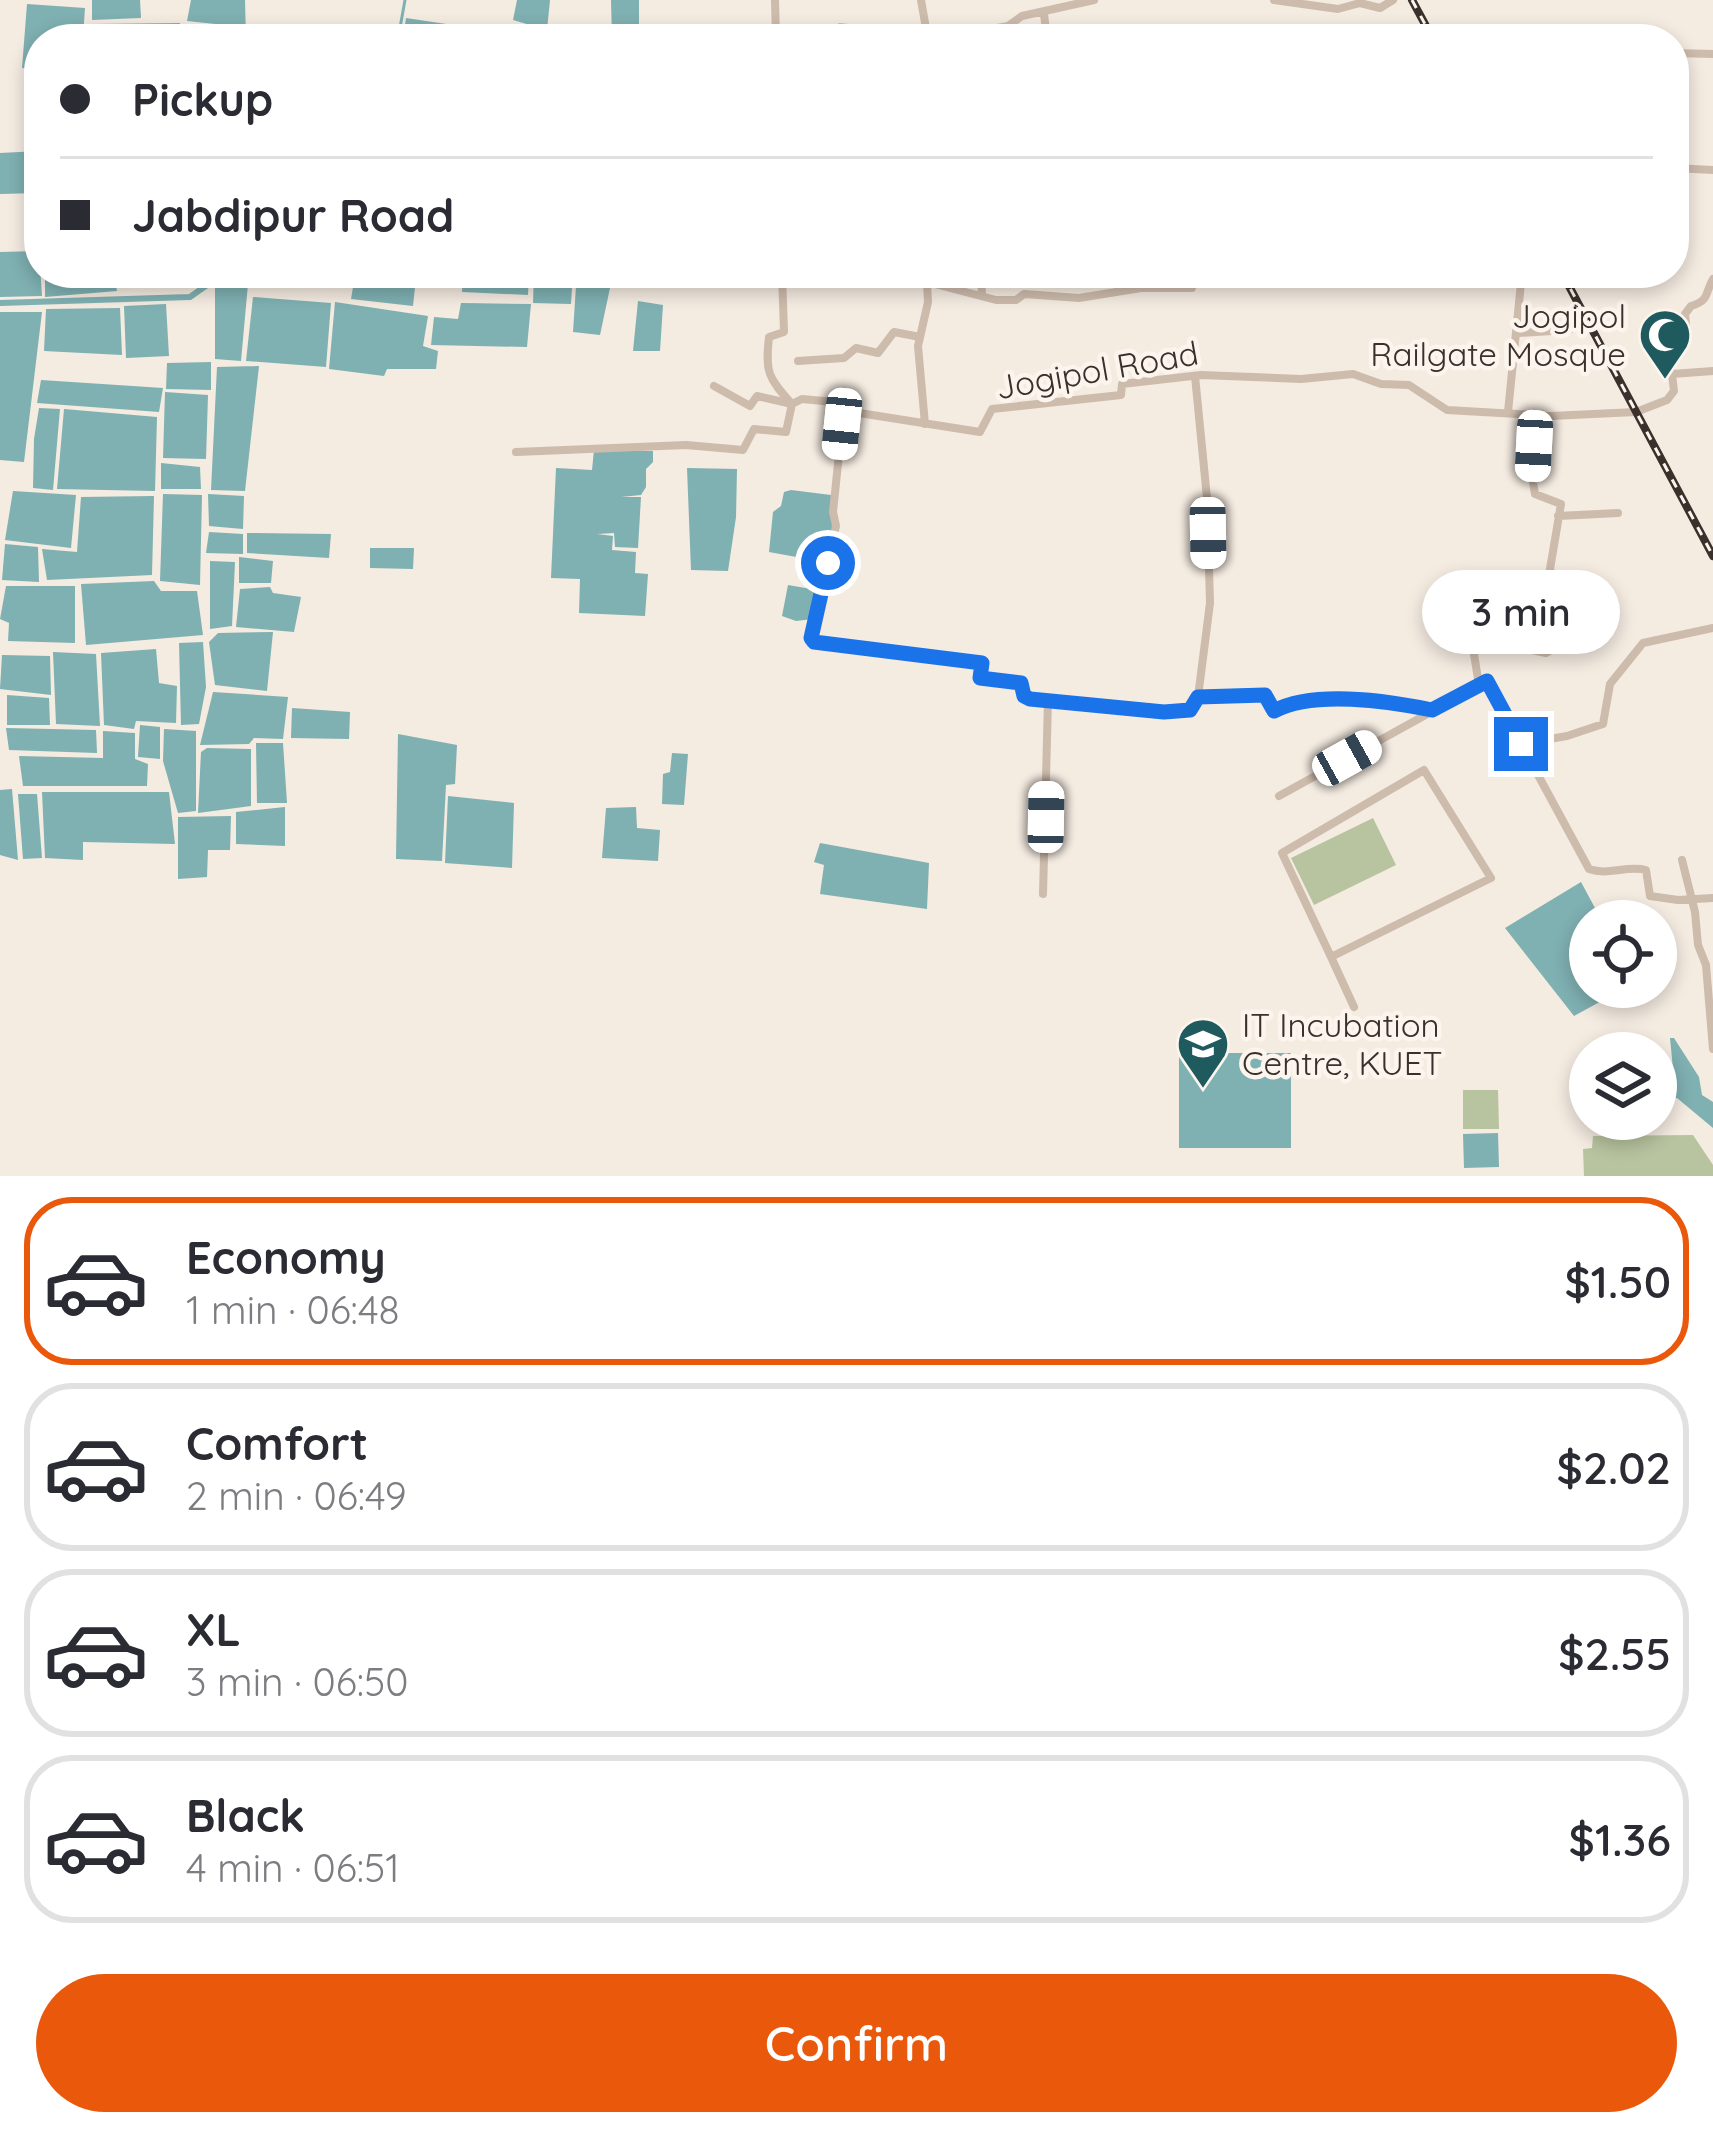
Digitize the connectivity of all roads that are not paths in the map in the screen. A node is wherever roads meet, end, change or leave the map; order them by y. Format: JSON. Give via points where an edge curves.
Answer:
{"nodes":[{"id":1,"x":1094,"y":0,"type":"edge"},
{"id":2,"x":1274,"y":0,"type":"edge"},
{"id":3,"x":1393,"y":0,"type":"edge"},
{"id":4,"x":1044,"y":14,"type":"junction"},
{"id":5,"x":1011,"y":24,"type":"edge"},
{"id":6,"x":1045,"y":24,"type":"edge"},
{"id":7,"x":1713,"y":279,"type":"edge"},
{"id":8,"x":783,"y":288,"type":"edge"},
{"id":9,"x":927,"y":288,"type":"edge"},
{"id":10,"x":951,"y":288,"type":"edge"},
{"id":11,"x":982,"y":288,"type":"edge"},
{"id":12,"x":1141,"y":288,"type":"edge"},
{"id":13,"x":1141,"y":288,"type":"edge"},
{"id":14,"x":1192,"y":288,"type":"edge"},
{"id":15,"x":1521,"y":288,"type":"edge"},
{"id":16,"x":982,"y":296,"type":"junction"},
{"id":17,"x":1580,"y":326,"type":"dead end"},
{"id":18,"x":1518,"y":333,"type":"junction"},
{"id":19,"x":920,"y":337,"type":"junction"},
{"id":20,"x":798,"y":361,"type":"dead end"},
{"id":21,"x":1713,"y":371,"type":"edge"},
{"id":22,"x":1672,"y":374,"type":"junction"},
{"id":23,"x":1195,"y":376,"type":"junction"},
{"id":24,"x":714,"y":386,"type":"dead end"},
{"id":25,"x":792,"y":404,"type":"junction"},
{"id":26,"x":854,"y":412,"type":"junction"},
{"id":27,"x":1508,"y":412,"type":"junction"},
{"id":28,"x":1541,"y":414,"type":"junction"},
{"id":29,"x":925,"y":424,"type":"junction"},
{"id":30,"x":516,"y":452,"type":"dead end"},
{"id":31,"x":1618,"y":513,"type":"dead end"},
{"id":32,"x":1558,"y":515,"type":"junction"},
{"id":33,"x":1713,"y":628,"type":"edge"},
{"id":34,"x":1479,"y":685,"type":"junction"},
{"id":35,"x":1198,"y":697,"type":"junction"},
{"id":36,"x":1048,"y":700,"type":"junction"},
{"id":37,"x":1432,"y":710,"type":"junction"},
{"id":38,"x":1521,"y":744,"type":"junction"},
{"id":39,"x":1279,"y":796,"type":"dead end"},
{"id":40,"x":1682,"y":860,"type":"dead end"},
{"id":41,"x":1043,"y":894,"type":"dead end"},
{"id":42,"x":1713,"y":898,"type":"edge"},
{"id":43,"x":1691,"y":899,"type":"junction"},
{"id":44,"x":1331,"y":957,"type":"junction"},
{"id":45,"x":1354,"y":1007,"type":"dead end"},
{"id":46,"x":1713,"y":1049,"type":"edge"}],
"edges":[{"from":1,"to":4,"type":"street"},
{"from":2,"to":3,"type":"street","via":[[1338,9]]},
{"from":4,"to":5,"type":"street"},
{"from":4,"to":6,"type":"street"},
{"from":7,"to":22,"type":"street","via":[[1709,296],[1690,305],[1686,324],[1665,341]]},
{"from":8,"to":25,"type":"street","via":[[784,332],[769,337],[766,358],[769,379]]},
{"from":9,"to":19,"type":"street"},
{"from":10,"to":16,"type":"street"},
{"from":11,"to":16,"type":"street"},
{"from":12,"to":16,"type":"street","via":[[1079,298]]},
{"from":13,"to":14,"type":"street"},
{"from":15,"to":18,"type":"street"},
{"from":17,"to":18,"type":"street"},
{"from":18,"to":27,"type":"street"},
{"from":19,"to":20,"type":"street","via":[[894,332],[878,353],[856,348],[844,358]]},
{"from":19,"to":29,"type":"street"},
{"from":21,"to":22,"type":"street"},
{"from":22,"to":28,"type":"street","name":"Jogipol Road","via":[[1666,400],[1636,412]]},
{"from":23,"to":27,"type":"street","name":"Jogipol Road","via":[[1352,374],[1409,385],[1447,410]]},
{"from":23,"to":29,"type":"street","name":"Jogipol Road","via":[[1122,384],[1121,395],[992,409],[980,432]]},
{"from":23,"to":35,"type":"street","via":[[1210,603]]},
{"from":24,"to":25,"type":"street","name":"Jogipol Road","via":[[750,406],[757,396]]},
{"from":25,"to":26,"type":"street","name":"Jogipol Road","via":[[845,403]]},
{"from":25,"to":30,"type":"street","via":[[786,432],[754,429],[743,450]]},
{"from":26,"to":29,"type":"street","name":"Jogipol Road"},
{"from":26,"to":36,"type":"street","via":[[842,424],[836,526],[811,638],[982,663],[980,678],[1021,683],[1024,696]]},
{"from":27,"to":28,"type":"street","name":"Jogipol Road"},
{"from":28,"to":32,"type":"street","via":[[1535,494],[1561,504]]},
{"from":31,"to":32,"type":"street"},
{"from":32,"to":34,"type":"street","via":[[1550,569],[1564,642],[1546,653],[1472,642]]},
{"from":33,"to":38,"type":"street","via":[[1643,643],[1610,684],[1603,724]]},
{"from":34,"to":37,"type":"street"},
{"from":34,"to":38,"type":"street","via":[[1487,681]]},
{"from":35,"to":36,"type":"street","via":[[1190,710],[1164,712]]},
{"from":35,"to":37,"type":"street","via":[[1265,695],[1274,711],[1312,700]]},
{"from":36,"to":41,"type":"street"},
{"from":37,"to":39,"type":"street"},
{"from":38,"to":43,"type":"street","via":[[1589,869],[1646,870],[1651,896]]},
{"from":40,"to":43,"type":"street"},
{"from":42,"to":43,"type":"street"},
{"from":43,"to":46,"type":"street"},
{"from":44,"to":44,"type":"street","via":[[1282,853],[1424,770],[1491,878]]},
{"from":44,"to":45,"type":"street"}]}
